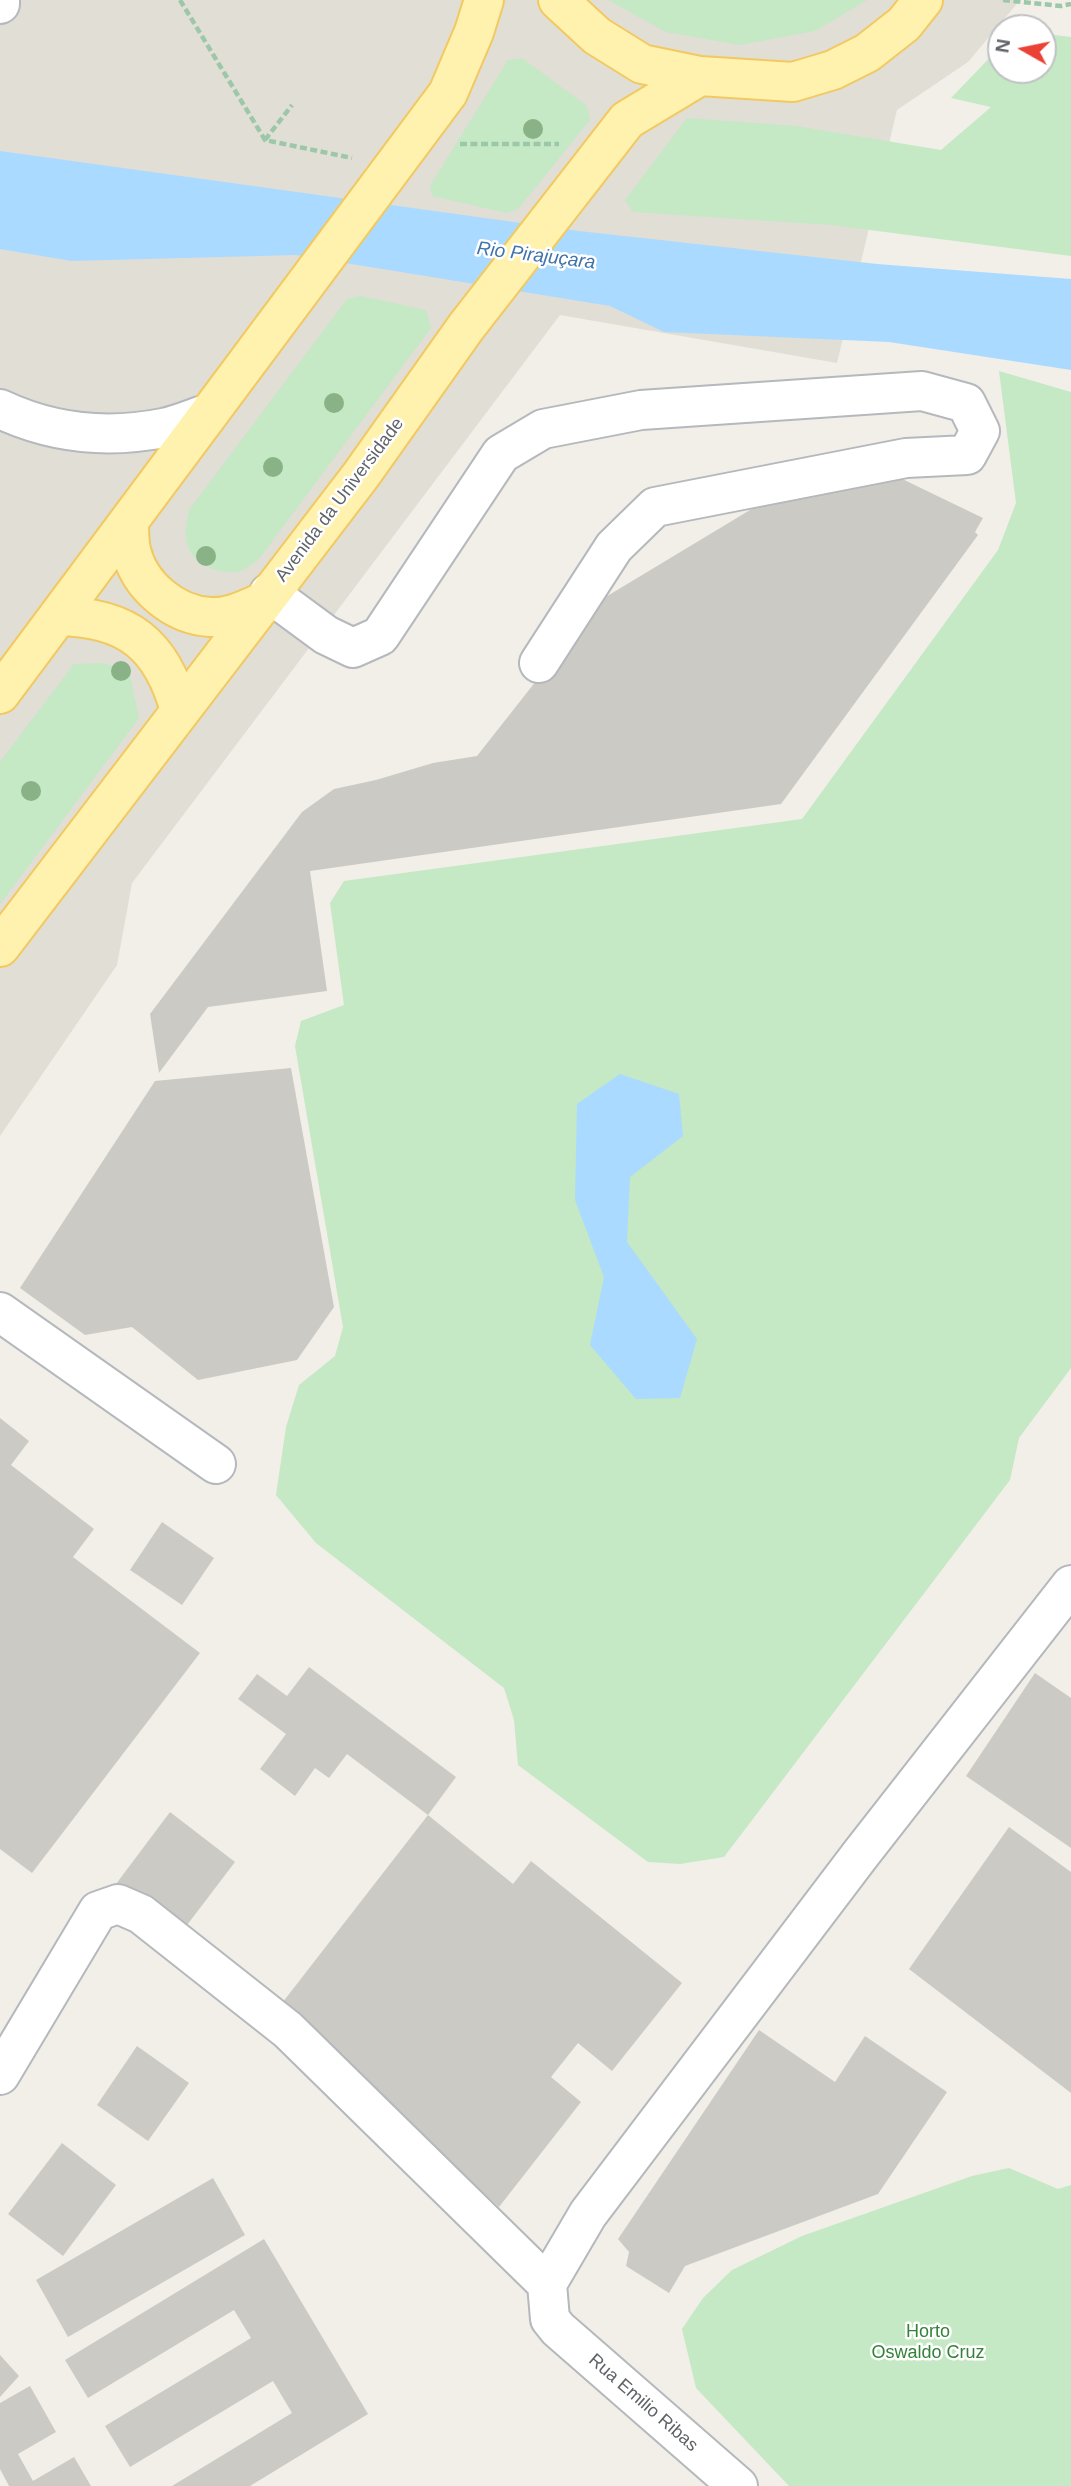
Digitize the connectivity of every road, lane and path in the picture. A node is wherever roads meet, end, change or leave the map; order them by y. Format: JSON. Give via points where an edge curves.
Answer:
{"nodes":[{"id":1,"x":180,"y":0,"type":"edge"},
{"id":2,"x":484,"y":0,"type":"edge"},
{"id":3,"x":558,"y":0,"type":"edge"},
{"id":4,"x":923,"y":0,"type":"edge"},
{"id":5,"x":1003,"y":0,"type":"edge"},
{"id":6,"x":1071,"y":4,"type":"edge"},
{"id":7,"x":700,"y":76,"type":"junction"},
{"id":8,"x":292,"y":104,"type":"dead end"},
{"id":9,"x":265,"y":140,"type":"junction"},
{"id":10,"x":402,"y":155,"type":"junction"},
{"id":11,"x":594,"y":163,"type":"junction"},
{"id":12,"x":0,"y":409,"type":"edge"},
{"id":13,"x":209,"y":413,"type":"junction"},
{"id":14,"x":129,"y":522,"type":"junction"},
{"id":15,"x":266,"y":597,"type":"junction"},
{"id":16,"x":58,"y":616,"type":"junction"},
{"id":17,"x":538,"y":663,"type":"dead end"},
{"id":18,"x":0,"y":694,"type":"edge"},
{"id":19,"x":180,"y":711,"type":"junction"},
{"id":20,"x":0,"y":947,"type":"edge"},
{"id":21,"x":0,"y":1312,"type":"edge"},
{"id":22,"x":216,"y":1464,"type":"dead end"},
{"id":23,"x":1071,"y":1585,"type":"edge"},
{"id":24,"x":0,"y":2075,"type":"edge"},
{"id":25,"x":549,"y":2302,"type":"junction"},
{"id":26,"x":738,"y":2486,"type":"edge"}],
"edges":[{"from":1,"to":9,"type":"path"},
{"from":2,"to":10,"type":"main road","via":[[448,93]]},
{"from":3,"to":7,"type":"main road","via":[[597,36],[642,64]]},
{"from":4,"to":7,"type":"main road","via":[[904,24],[867,53],[833,70],[793,82]]},
{"from":5,"to":6,"type":"path"},
{"from":7,"to":11,"type":"main road","name":"Avenida da Universidade","via":[[627,120]]},
{"from":8,"to":9,"type":"path"},
{"from":9,"to":10,"type":"path"},
{"from":10,"to":11,"type":"path","via":[[559,144]]},
{"from":10,"to":13,"type":"main road"},
{"from":11,"to":15,"type":"main road","name":"Avenida da Universidade"},
{"from":12,"to":13,"type":"lane","via":[[70,431],[118,434],[164,428]]},
{"from":13,"to":14,"type":"main road"},
{"from":14,"to":15,"type":"main road","via":[[131,550],[142,576],[160,597],[184,611],[211,617],[238,613]]},
{"from":14,"to":16,"type":"main road"},
{"from":15,"to":17,"type":"lane","via":[[353,648],[380,636],[501,454],[543,429],[641,410],[922,391],[966,403],[980,430],[967,455],[906,457],[655,507],[614,547]]},
{"from":15,"to":19,"type":"main road","name":"Avenida da Universidade"},
{"from":16,"to":18,"type":"main road"},
{"from":16,"to":19,"type":"main road","via":[[87,616],[138,638],[158,659]]},
{"from":19,"to":20,"type":"main road","name":"Avenida da Universidade"},
{"from":21,"to":22,"type":"lane"},
{"from":23,"to":25,"type":"lane","via":[[588,2214]]},
{"from":24,"to":25,"type":"lane","name":"Rua Emilio Ribas","via":[[98,1911],[118,1904],[141,1914],[288,2030]]},
{"from":25,"to":26,"type":"lane","name":"Rua Emilio Ribas"}]}
